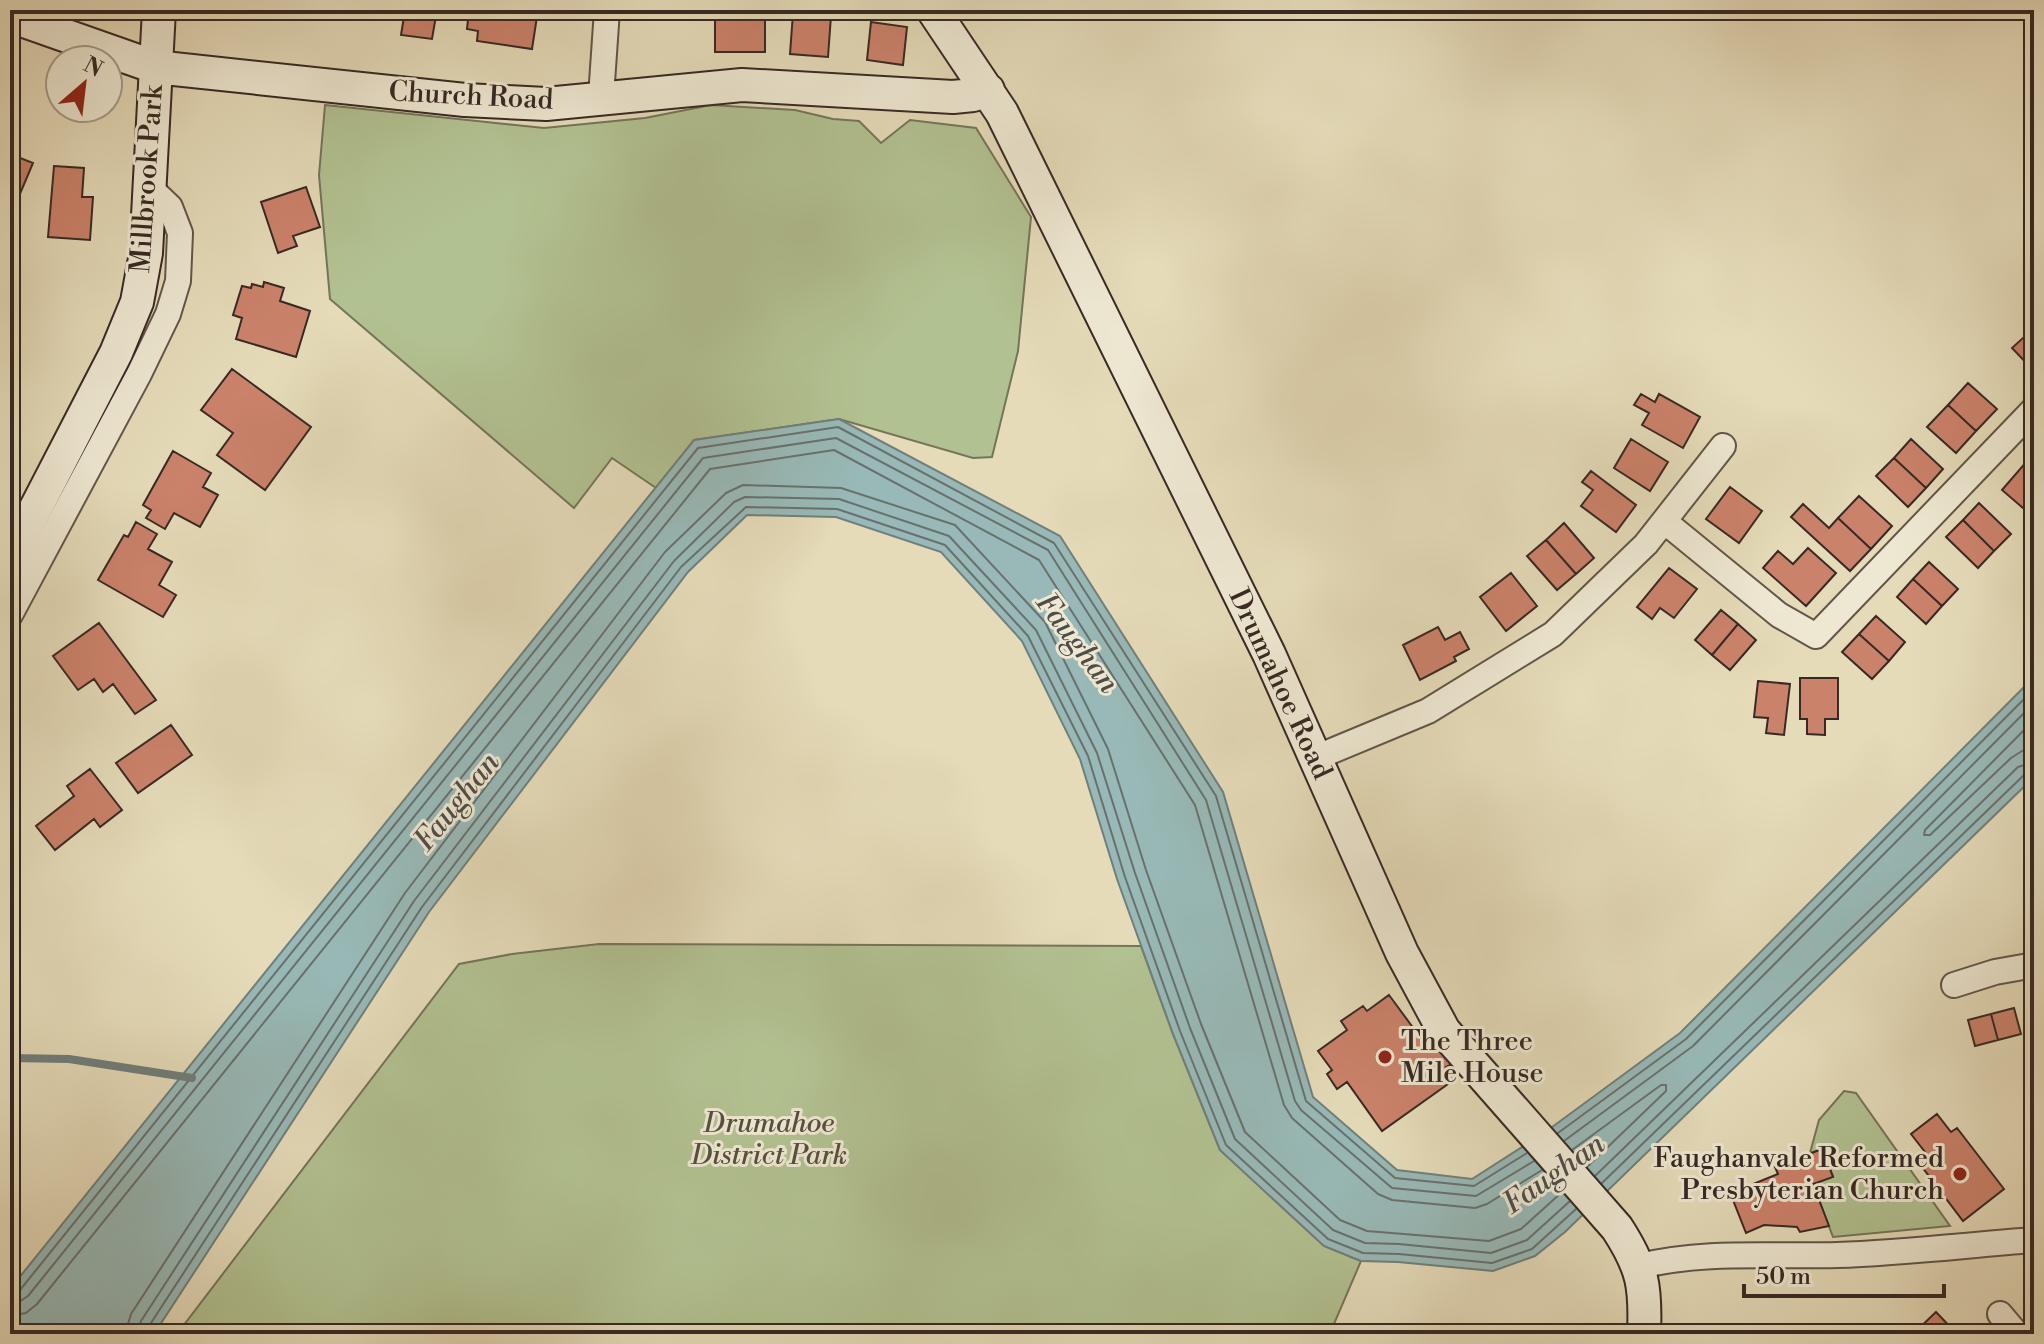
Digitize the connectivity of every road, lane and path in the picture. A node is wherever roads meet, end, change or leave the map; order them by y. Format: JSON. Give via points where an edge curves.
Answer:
{"nodes":[{"id":1,"x":159,"y":10,"type":"edge"},
{"id":2,"x":607,"y":10,"type":"edge"},
{"id":3,"x":933,"y":10,"type":"edge"},
{"id":4,"x":10,"y":16,"type":"edge"},
{"id":5,"x":155,"y":67,"type":"junction"},
{"id":6,"x":988,"y":90,"type":"junction"},
{"id":7,"x":601,"y":97,"type":"junction"},
{"id":8,"x":149,"y":187,"type":"junction"},
{"id":9,"x":137,"y":302,"type":"junction"},
{"id":10,"x":168,"y":314,"type":"junction"},
{"id":11,"x":2034,"y":409,"type":"edge"},
{"id":12,"x":1723,"y":446,"type":"dead end"},
{"id":13,"x":1664,"y":521,"type":"junction"},
{"id":14,"x":10,"y":558,"type":"edge"},
{"id":15,"x":10,"y":615,"type":"edge"},
{"id":16,"x":1315,"y":758,"type":"junction"},
{"id":17,"x":2034,"y":965,"type":"edge"},
{"id":18,"x":1954,"y":985,"type":"dead end"},
{"id":19,"x":2034,"y":1240,"type":"edge"},
{"id":20,"x":1640,"y":1266,"type":"junction"},
{"id":21,"x":2000,"y":1314,"type":"dead end"},
{"id":22,"x":1644,"y":1334,"type":"edge"},
{"id":23,"x":2017,"y":1334,"type":"edge"}],
"edges":[{"from":1,"to":5,"type":"street","name":"Millbrook Park"},
{"from":2,"to":7,"type":"street"},
{"from":3,"to":6,"type":"street","name":"Drumahoe Road"},
{"from":4,"to":5,"type":"street","name":"Church Road"},
{"from":5,"to":7,"type":"street","name":"Church Road","via":[[465,100],[546,104]]},
{"from":5,"to":8,"type":"street","name":"Millbrook Park"},
{"from":6,"to":7,"type":"street","name":"Church Road","via":[[953,97],[742,85]]},
{"from":6,"to":16,"type":"street","name":"Drumahoe Road","via":[[1158,427]]},
{"from":8,"to":9,"type":"street","name":"Millbrook Park"},
{"from":8,"to":10,"type":"street","via":[[170,207],[180,233],[178,281]]},
{"from":9,"to":10,"type":"street"},
{"from":9,"to":14,"type":"street","name":"Millbrook Park"},
{"from":10,"to":15,"type":"street"},
{"from":11,"to":13,"type":"street","via":[[1816,636],[1779,615]]},
{"from":12,"to":13,"type":"street"},
{"from":13,"to":16,"type":"street","via":[[1553,634],[1428,711]]},
{"from":16,"to":20,"type":"street","name":"Drumahoe Road","via":[[1402,953],[1444,1031],[1617,1228]]},
{"from":17,"to":18,"type":"street"},
{"from":19,"to":20,"type":"street","via":[[1837,1255],[1729,1253]]},
{"from":20,"to":22,"type":"street","name":"Drumahoe Road"},
{"from":21,"to":23,"type":"street"}]}
